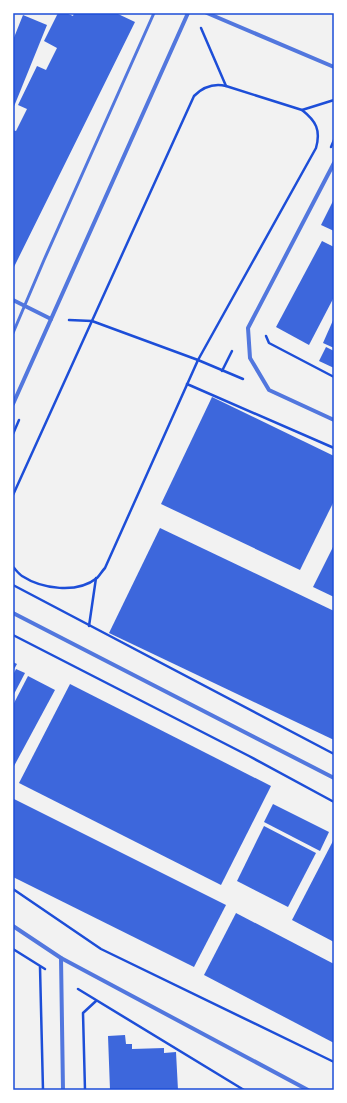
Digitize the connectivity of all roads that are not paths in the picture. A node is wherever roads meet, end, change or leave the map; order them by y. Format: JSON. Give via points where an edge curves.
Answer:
{"nodes":[{"id":1,"x":154,"y":13,"type":"edge"},
{"id":2,"x":188,"y":13,"type":"edge"},
{"id":3,"x":207,"y":13,"type":"edge"},
{"id":4,"x":334,"y":67,"type":"edge"},
{"id":5,"x":334,"y":163,"type":"edge"},
{"id":6,"x":13,"y":300,"type":"edge"},
{"id":7,"x":25,"y":306,"type":"junction"},
{"id":8,"x":51,"y":319,"type":"junction"},
{"id":9,"x":13,"y":333,"type":"edge"},
{"id":10,"x":13,"y":404,"type":"edge"},
{"id":11,"x":334,"y":420,"type":"edge"},
{"id":12,"x":13,"y":613,"type":"edge"},
{"id":13,"x":334,"y":778,"type":"edge"},
{"id":14,"x":13,"y":926,"type":"edge"},
{"id":15,"x":61,"y":958,"type":"junction"},
{"id":16,"x":63,"y":1090,"type":"edge"},
{"id":17,"x":308,"y":1090,"type":"edge"}],
"edges":[{"from":1,"to":7,"type":"lane"},
{"from":2,"to":8,"type":"street"},
{"from":3,"to":4,"type":"street"},
{"from":5,"to":11,"type":"street","via":[[248,328],[250,358],[269,390]]},
{"from":6,"to":7,"type":"street"},
{"from":7,"to":8,"type":"street"},
{"from":7,"to":9,"type":"lane"},
{"from":8,"to":10,"type":"street"},
{"from":12,"to":13,"type":"street"},
{"from":14,"to":15,"type":"street"},
{"from":15,"to":16,"type":"street"},
{"from":15,"to":17,"type":"street"}]}
